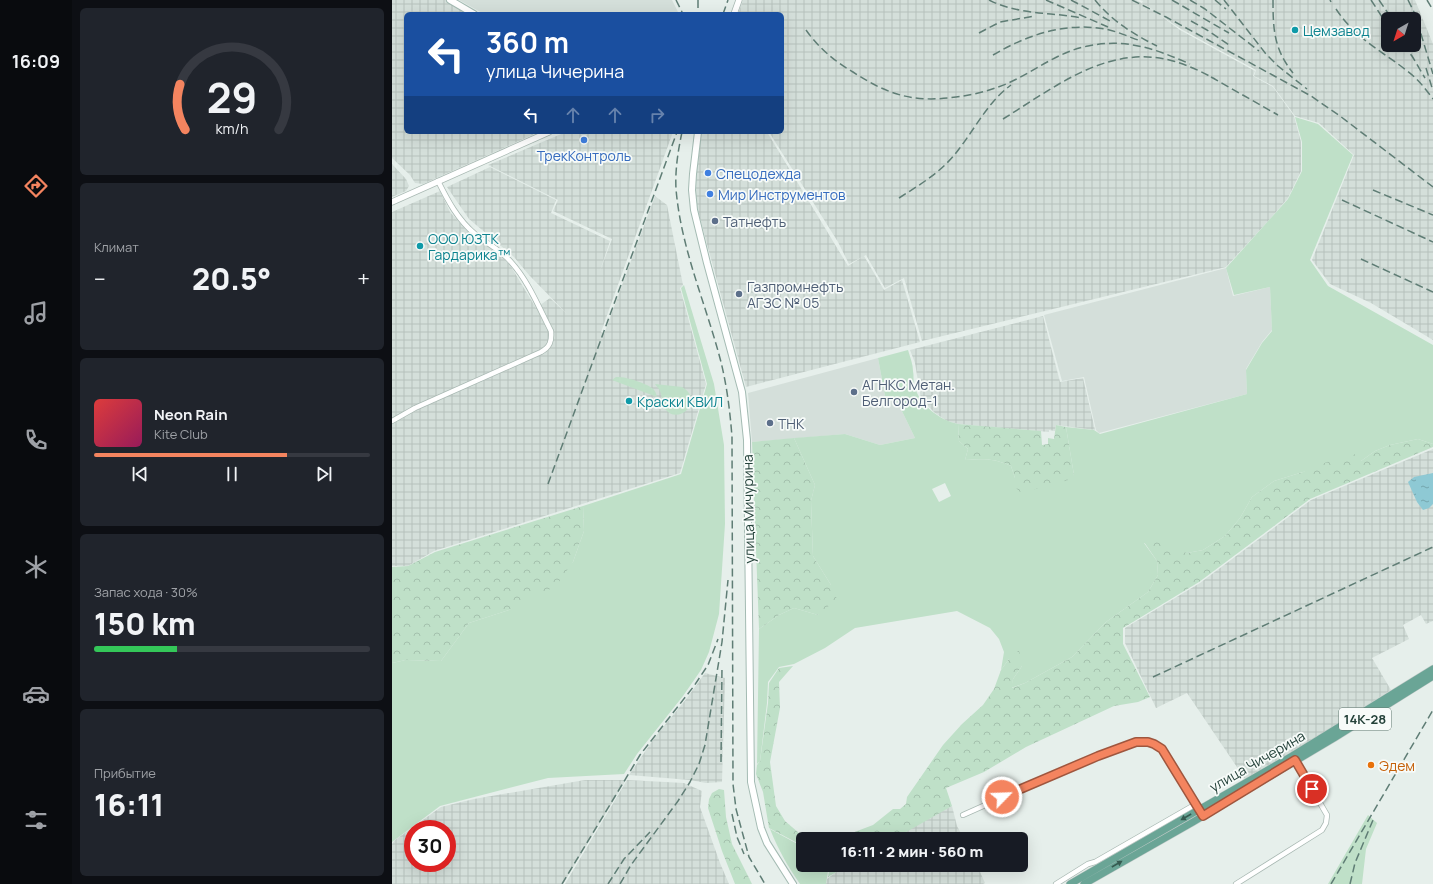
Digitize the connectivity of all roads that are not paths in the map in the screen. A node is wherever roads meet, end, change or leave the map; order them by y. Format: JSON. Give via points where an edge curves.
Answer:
{"nodes":[{"id":1,"x":450,"y":0,"type":"edge"},
{"id":2,"x":739,"y":0,"type":"edge"},
{"id":3,"x":462,"y":11,"type":"edge"},
{"id":4,"x":735,"y":12,"type":"edge"},
{"id":5,"x":544,"y":134,"type":"edge"},
{"id":6,"x":698,"y":134,"type":"edge"},
{"id":7,"x":438,"y":181,"type":"junction"},
{"id":8,"x":392,"y":202,"type":"edge"},
{"id":9,"x":392,"y":421,"type":"edge"},
{"id":10,"x":1433,"y":669,"type":"edge"},
{"id":11,"x":1433,"y":676,"type":"edge"},
{"id":12,"x":1293,"y":758,"type":"junction"},
{"id":13,"x":1199,"y":810,"type":"junction"},
{"id":14,"x":963,"y":815,"type":"dead end"},
{"id":15,"x":793,"y":884,"type":"edge"},
{"id":16,"x":1056,"y":884,"type":"edge"},
{"id":17,"x":1070,"y":884,"type":"edge"},
{"id":18,"x":1084,"y":884,"type":"edge"},
{"id":19,"x":1236,"y":884,"type":"edge"}],
"edges":[{"from":1,"to":3,"type":"main road"},
{"from":2,"to":4,"type":"street"},
{"from":5,"to":7,"type":"street"},
{"from":6,"to":15,"type":"main road","name":"улица Мичурина","via":[[692,190],[694,210],[742,392],[747,433],[751,782],[767,843]]},
{"from":7,"to":8,"type":"street"},
{"from":7,"to":9,"type":"street","via":[[452,208],[463,222],[512,263],[532,293],[552,338],[542,352],[415,408]]},
{"from":10,"to":12,"type":"main road","name":"улица Чичерина","number":"14К-28"},
{"from":11,"to":12,"type":"main road","name":"улица Чичерина","number":"14К-28","via":[[1368,717]]},
{"from":12,"to":13,"type":"main road","name":"улица Чичерина","number":"14К-28"},
{"from":12,"to":19,"type":"street","via":[[1327,815],[1326,823],[1322,830]]},
{"from":13,"to":14,"type":"street","via":[[1162,749],[1148,742],[1136,742]]},
{"from":13,"to":16,"type":"street","via":[[1088,864]]},
{"from":13,"to":17,"type":"main road","name":"улица Чичерина","number":"14К-28","one_way":true},
{"from":18,"to":13,"type":"main road","name":"улица Чичерина","number":"14К-28","one_way":true}]}
